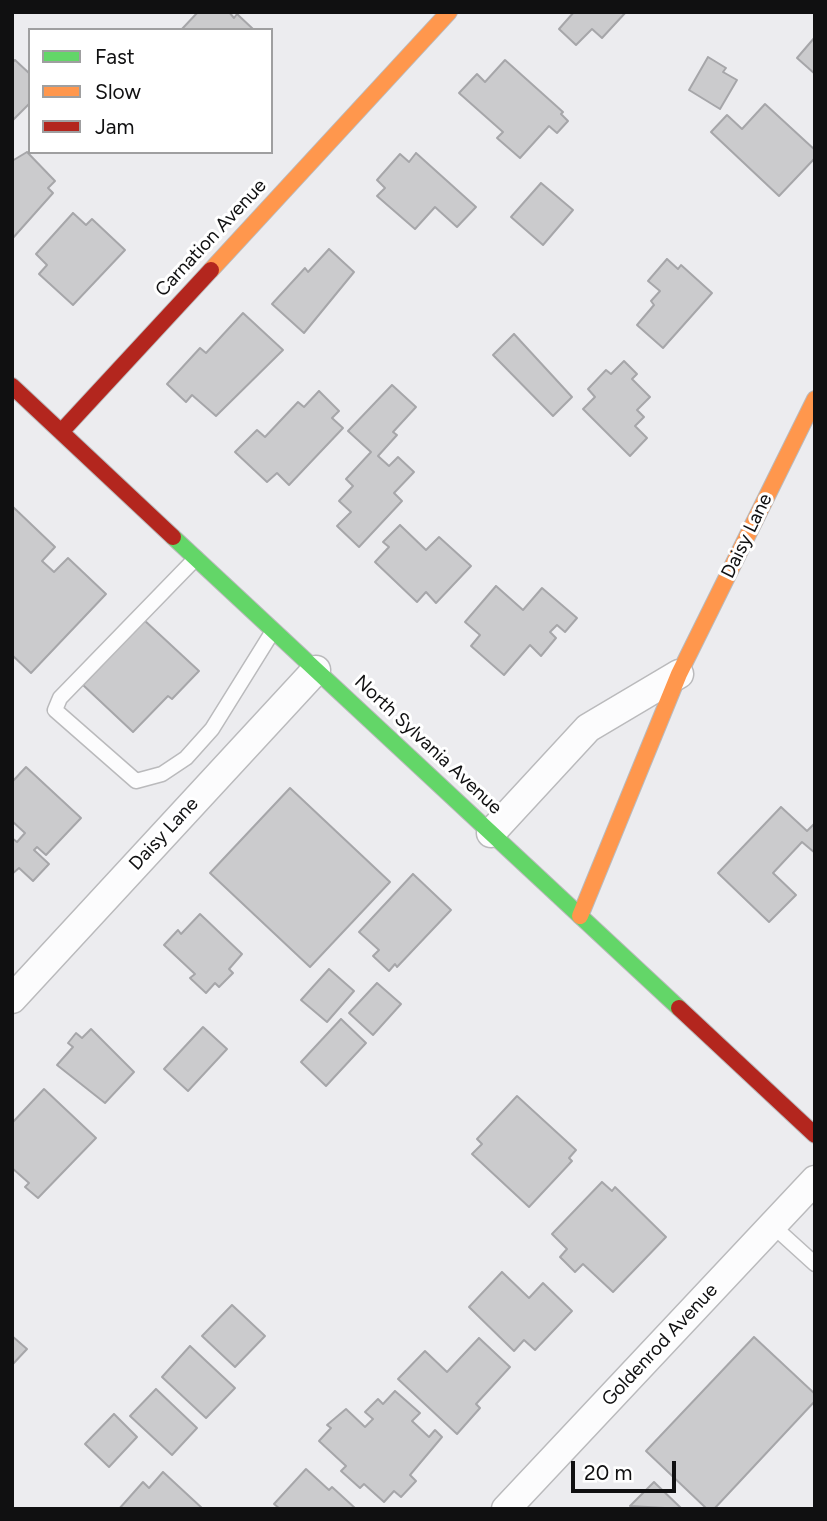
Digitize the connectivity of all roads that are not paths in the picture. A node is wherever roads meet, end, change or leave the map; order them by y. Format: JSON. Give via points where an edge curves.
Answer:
{"nodes":[{"id":1,"x":449,"y":12,"type":"edge"},
{"id":2,"x":12,"y":386,"type":"edge"},
{"id":3,"x":815,"y":399,"type":"edge"},
{"id":4,"x":61,"y":432,"type":"junction"},
{"id":5,"x":197,"y":558,"type":"junction"},
{"id":6,"x":274,"y":630,"type":"junction"},
{"id":7,"x":316,"y":670,"type":"junction"},
{"id":8,"x":679,"y":674,"type":"junction"},
{"id":9,"x":491,"y":833,"type":"junction"},
{"id":10,"x":580,"y":916,"type":"junction"},
{"id":11,"x":12,"y":999,"type":"edge"},
{"id":12,"x":815,"y":1135,"type":"edge"},
{"id":13,"x":815,"y":1181,"type":"edge"},
{"id":14,"x":772,"y":1226,"type":"junction"},
{"id":15,"x":815,"y":1264,"type":"edge"},
{"id":16,"x":506,"y":1509,"type":"edge"}],
"edges":[{"from":1,"to":4,"type":"street","name":"Carnation Avenue"},
{"from":2,"to":4,"type":"street","name":"North Sylvania Avenue"},
{"from":3,"to":8,"type":"street","name":"Daisy Lane"},
{"from":4,"to":5,"type":"street","name":"North Sylvania Avenue"},
{"from":5,"to":6,"type":"street","name":"North Sylvania Avenue"},
{"from":5,"to":6,"type":"lane","via":[[60,698],[55,710],[136,781],[162,774],[186,758],[212,729]]},
{"from":6,"to":7,"type":"street","name":"North Sylvania Avenue"},
{"from":7,"to":9,"type":"street","name":"North Sylvania Avenue"},
{"from":7,"to":11,"type":"street","name":"Daisy Lane"},
{"from":8,"to":9,"type":"street","via":[[588,729]]},
{"from":8,"to":10,"type":"street","name":"Daisy Lane"},
{"from":9,"to":10,"type":"street","name":"North Sylvania Avenue"},
{"from":10,"to":12,"type":"street","name":"North Sylvania Avenue"},
{"from":13,"to":14,"type":"street","name":"Goldenrod Avenue"},
{"from":14,"to":15,"type":"lane"},
{"from":14,"to":16,"type":"street","name":"Goldenrod Avenue"}]}
